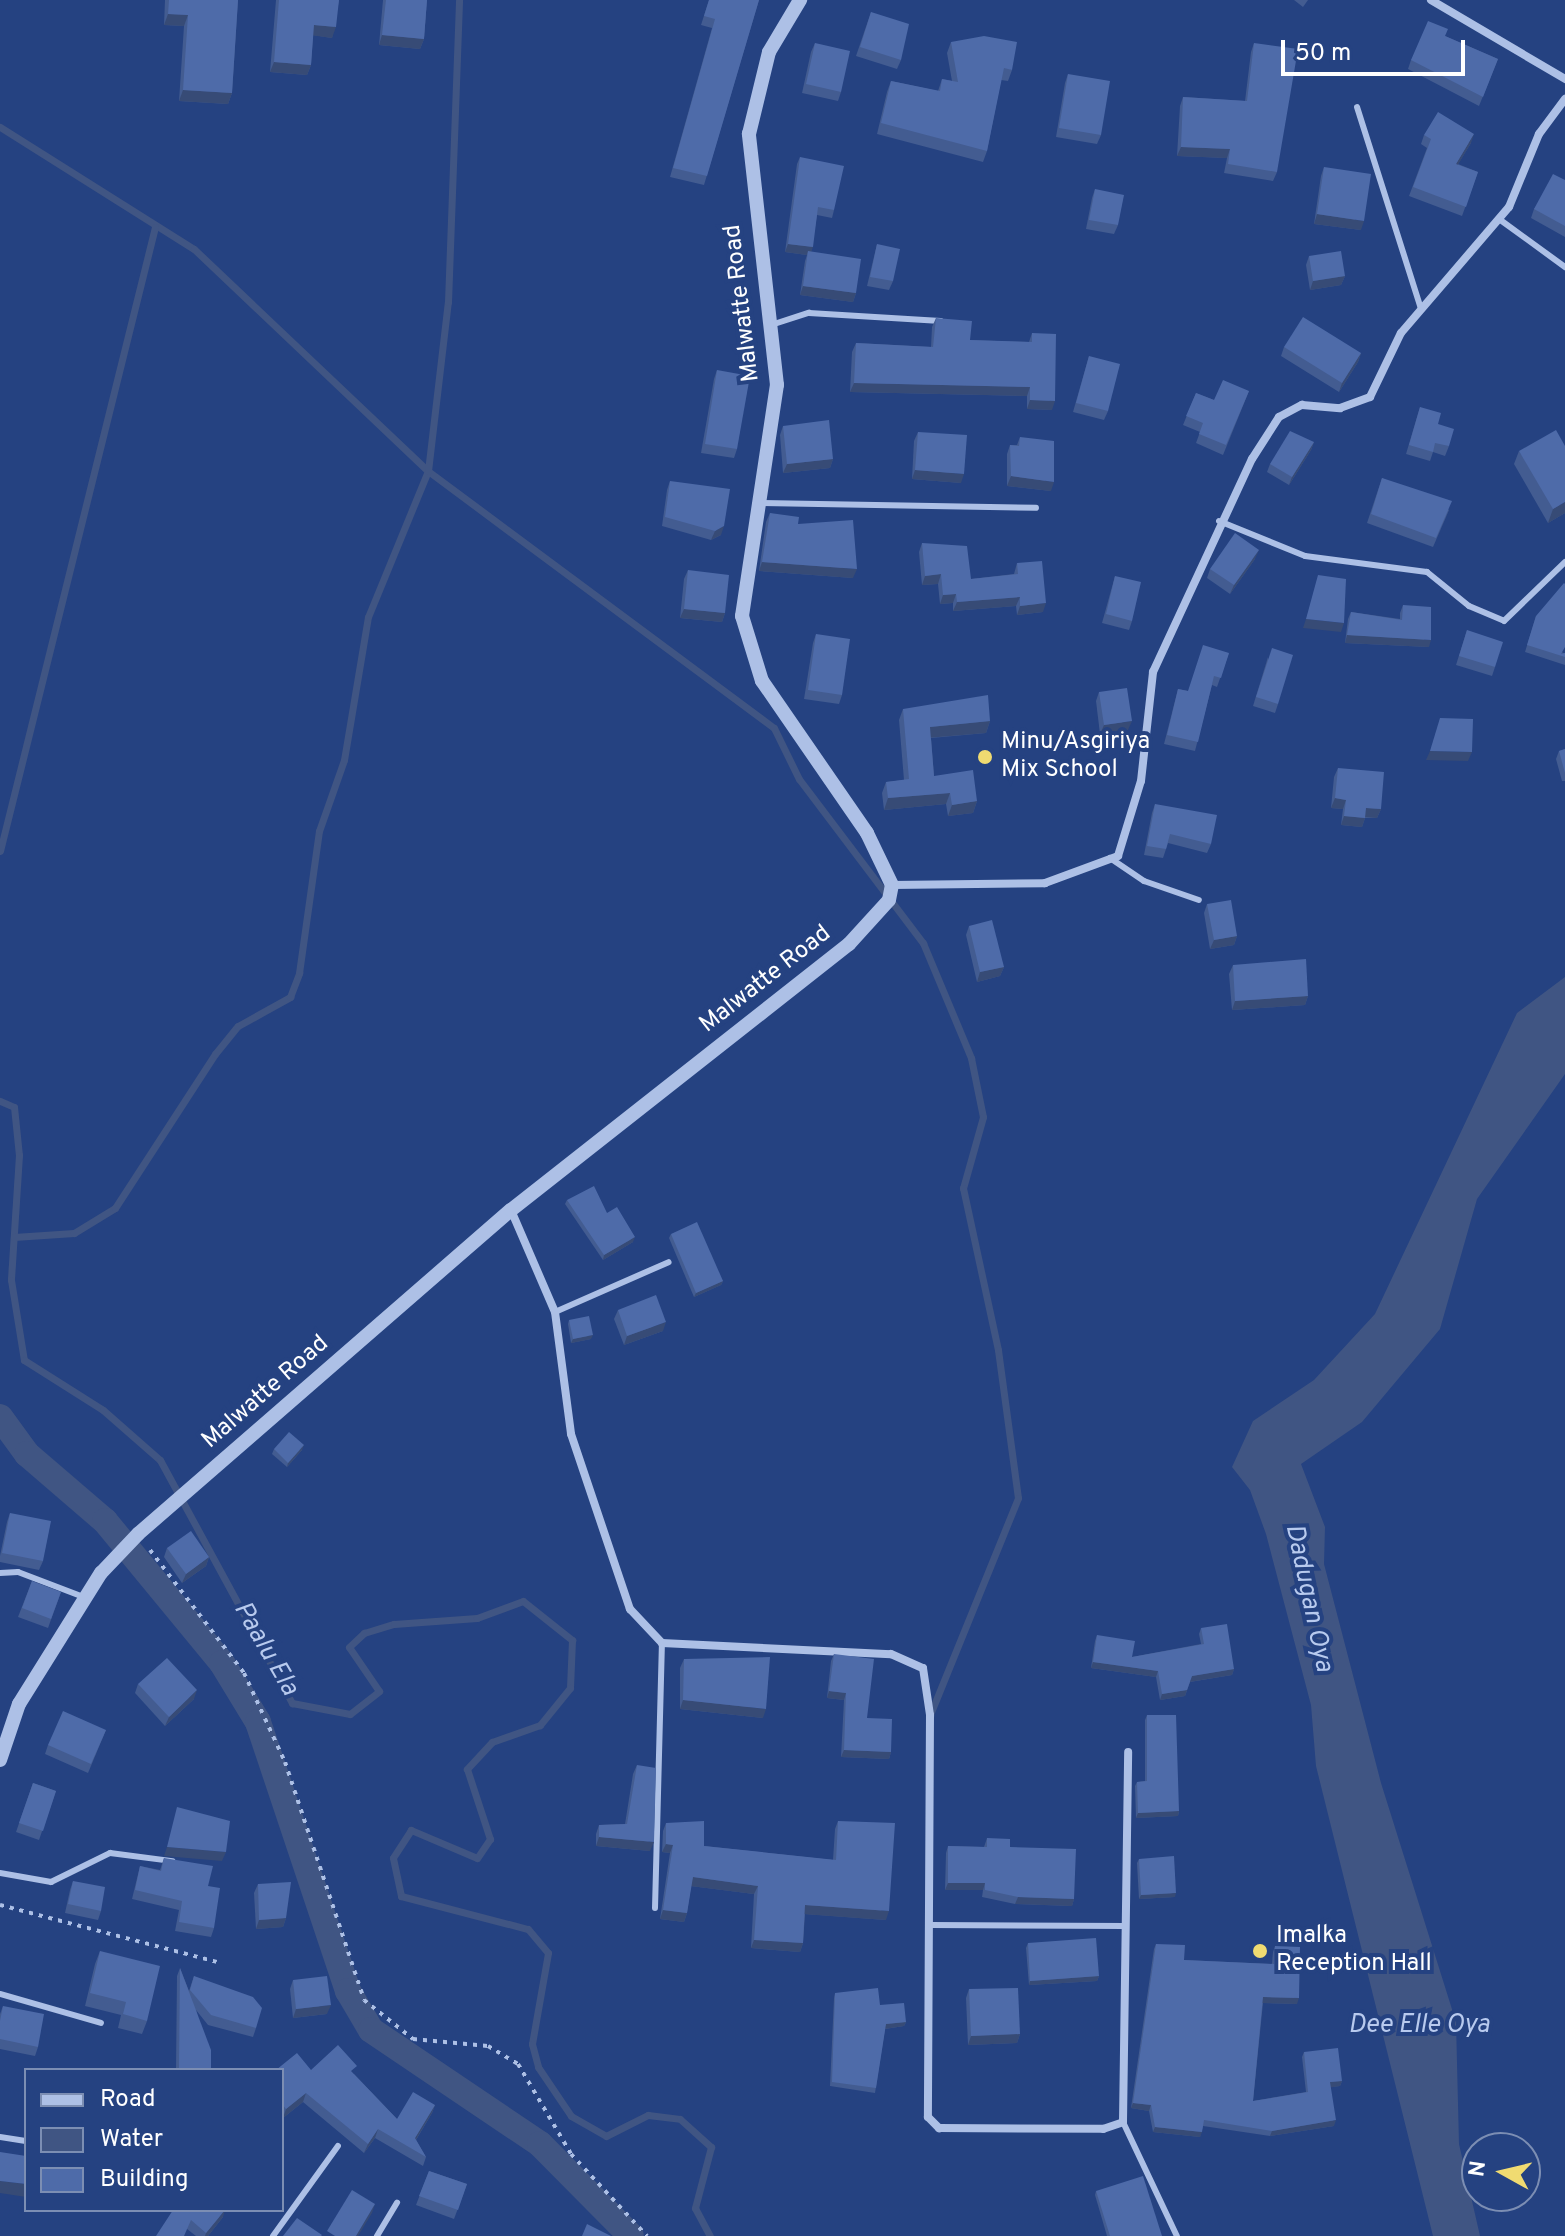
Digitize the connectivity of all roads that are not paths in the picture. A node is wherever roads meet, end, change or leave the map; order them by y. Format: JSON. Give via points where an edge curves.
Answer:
{"nodes":[{"id":1,"x":800,"y":0,"type":"edge"},
{"id":2,"x":1431,"y":0,"type":"edge"},
{"id":3,"x":1565,"y":79,"type":"edge"},
{"id":4,"x":1565,"y":99,"type":"edge"},
{"id":5,"x":1357,"y":107,"type":"dead end"},
{"id":6,"x":1499,"y":219,"type":"junction"},
{"id":7,"x":1565,"y":267,"type":"edge"},
{"id":8,"x":1421,"y":309,"type":"junction"},
{"id":9,"x":945,"y":321,"type":"edge"},
{"id":10,"x":771,"y":325,"type":"junction"},
{"id":11,"x":755,"y":503,"type":"junction"},
{"id":12,"x":1036,"y":508,"type":"dead end"},
{"id":13,"x":1219,"y":521,"type":"junction"},
{"id":14,"x":1565,"y":562,"type":"edge"},
{"id":15,"x":1110,"y":858,"type":"junction"},
{"id":16,"x":892,"y":885,"type":"junction"},
{"id":17,"x":1199,"y":900,"type":"dead end"},
{"id":18,"x":511,"y":1210,"type":"junction"},
{"id":19,"x":669,"y":1262,"type":"dead end"},
{"id":20,"x":555,"y":1312,"type":"junction"},
{"id":21,"x":0,"y":1573,"type":"edge"},
{"id":22,"x":86,"y":1598,"type":"junction"},
{"id":23,"x":662,"y":1643,"type":"junction"},
{"id":24,"x":1,"y":1751,"type":"edge"},
{"id":25,"x":1128,"y":1752,"type":"dead end"},
{"id":26,"x":184,"y":1864,"type":"edge"},
{"id":27,"x":0,"y":1873,"type":"edge"},
{"id":28,"x":655,"y":1908,"type":"dead end"},
{"id":29,"x":931,"y":1925,"type":"junction"},
{"id":30,"x":1125,"y":1926,"type":"junction"},
{"id":31,"x":0,"y":1994,"type":"edge"},
{"id":32,"x":101,"y":2023,"type":"dead end"},
{"id":33,"x":1123,"y":2122,"type":"junction"},
{"id":34,"x":0,"y":2137,"type":"edge"},
{"id":35,"x":24,"y":2141,"type":"edge"},
{"id":36,"x":338,"y":2146,"type":"dead end"},
{"id":37,"x":397,"y":2203,"type":"dead end"},
{"id":38,"x":273,"y":2236,"type":"edge"},
{"id":39,"x":377,"y":2236,"type":"edge"},
{"id":40,"x":1177,"y":2236,"type":"edge"}],
"edges":[{"from":1,"to":10,"type":"street","name":"Malwatte Road","via":[[769,52],[749,134]]},
{"from":2,"to":3,"type":"street"},
{"from":4,"to":6,"type":"street","via":[[1539,134]]},
{"from":5,"to":8,"type":"lane"},
{"from":6,"to":7,"type":"lane"},
{"from":6,"to":8,"type":"street"},
{"from":8,"to":13,"type":"street","via":[[1370,397],[1340,408],[1302,405],[1279,417]]},
{"from":9,"to":10,"type":"lane","via":[[809,313]]},
{"from":10,"to":11,"type":"street","name":"Malwatte Road","via":[[777,385]]},
{"from":11,"to":12,"type":"lane"},
{"from":11,"to":16,"type":"street","name":"Malwatte Road","via":[[742,616],[762,681],[867,833]]},
{"from":13,"to":14,"type":"lane","via":[[1305,556],[1427,572],[1469,606],[1504,621]]},
{"from":13,"to":15,"type":"street","via":[[1153,672],[1141,781],[1118,856]]},
{"from":15,"to":16,"type":"street","via":[[1045,883]]},
{"from":15,"to":17,"type":"lane","via":[[1144,881]]},
{"from":16,"to":18,"type":"street","name":"Malwatte Road","via":[[879,914],[849,944]]},
{"from":18,"to":20,"type":"street"},
{"from":18,"to":22,"type":"street","name":"Malwatte Road","via":[[138,1534]]},
{"from":19,"to":20,"type":"lane"},
{"from":20,"to":23,"type":"street","via":[[571,1434],[612,1563],[630,1609]]},
{"from":21,"to":22,"type":"lane","via":[[18,1572]]},
{"from":22,"to":24,"type":"street","name":"Malwatte Road","via":[[19,1704]]},
{"from":23,"to":28,"type":"lane"},
{"from":23,"to":29,"type":"street","via":[[891,1654],[923,1668],[930,1715]]},
{"from":25,"to":30,"type":"street"},
{"from":26,"to":27,"type":"lane","via":[[110,1853],[51,1882]]},
{"from":29,"to":30,"type":"lane"},
{"from":29,"to":33,"type":"street","via":[[928,2117],[939,2128],[1103,2129]]},
{"from":30,"to":33,"type":"street"},
{"from":31,"to":32,"type":"lane"},
{"from":33,"to":40,"type":"lane"},
{"from":34,"to":35,"type":"lane"},
{"from":36,"to":38,"type":"lane"},
{"from":37,"to":39,"type":"lane"}]}
